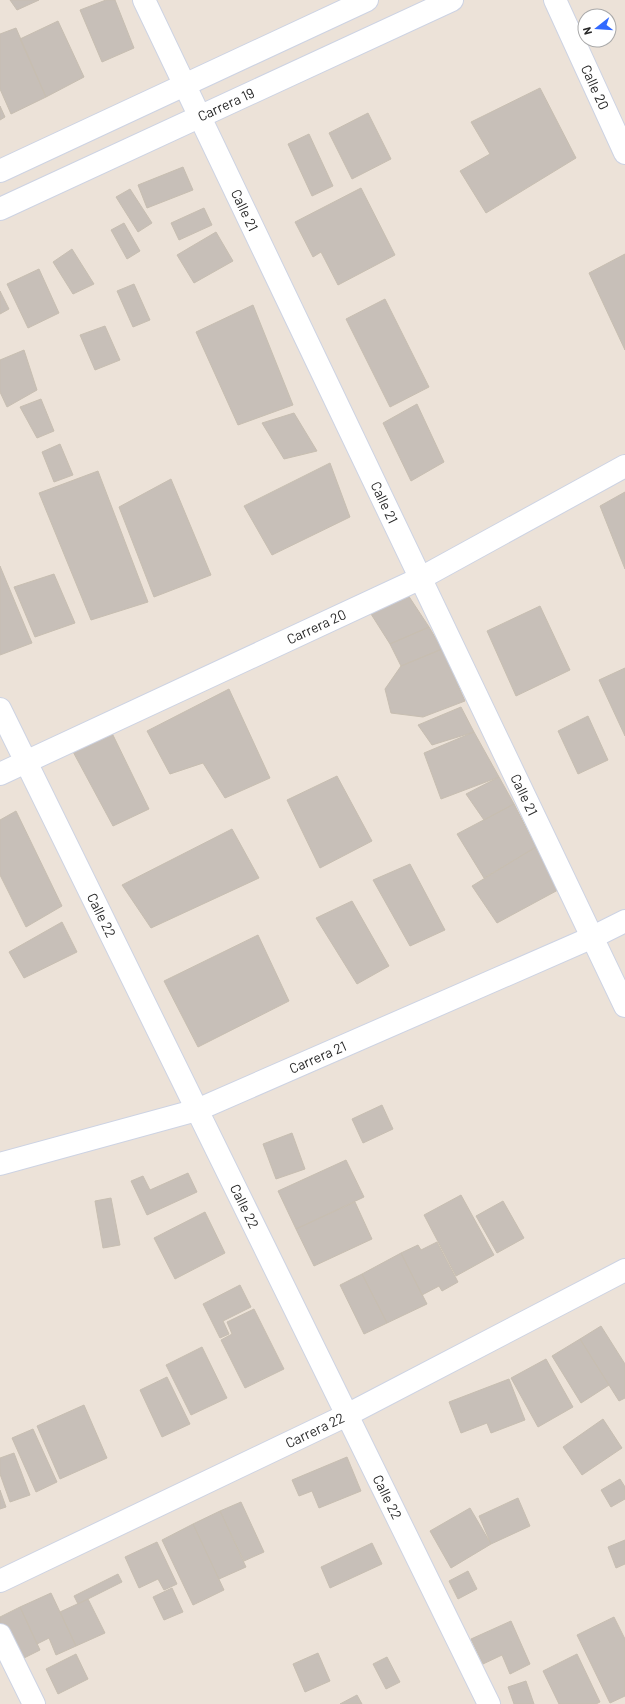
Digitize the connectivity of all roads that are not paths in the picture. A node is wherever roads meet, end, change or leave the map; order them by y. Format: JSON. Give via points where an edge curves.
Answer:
{"nodes":[{"id":1,"x":144,"y":0,"type":"edge"},
{"id":2,"x":367,"y":0,"type":"edge"},
{"id":3,"x":452,"y":0,"type":"edge"},
{"id":4,"x":555,"y":0,"type":"edge"},
{"id":5,"x":184,"y":86,"type":"junction"},
{"id":6,"x":198,"y":117,"type":"junction"},
{"id":7,"x":625,"y":153,"type":"edge"},
{"id":8,"x":0,"y":171,"type":"edge"},
{"id":9,"x":0,"y":209,"type":"edge"},
{"id":10,"x":625,"y":466,"type":"edge"},
{"id":11,"x":421,"y":578,"type":"junction"},
{"id":12,"x":0,"y":708,"type":"edge"},
{"id":13,"x":27,"y":763,"type":"junction"},
{"id":14,"x":0,"y":774,"type":"edge"},
{"id":15,"x":625,"y":920,"type":"edge"},
{"id":16,"x":593,"y":937,"type":"junction"},
{"id":17,"x":625,"y":1006,"type":"edge"},
{"id":18,"x":197,"y":1110,"type":"junction"},
{"id":19,"x":0,"y":1164,"type":"edge"},
{"id":20,"x":625,"y":1270,"type":"edge"},
{"id":21,"x":347,"y":1414,"type":"junction"},
{"id":22,"x":0,"y":1581,"type":"edge"},
{"id":23,"x":0,"y":1635,"type":"edge"},
{"id":24,"x":34,"y":1704,"type":"edge"},
{"id":25,"x":489,"y":1704,"type":"edge"}],
"edges":[{"from":1,"to":5,"type":"street","name":"Calle 21"},
{"from":2,"to":5,"type":"street"},
{"from":3,"to":6,"type":"street","name":"Carrera 19"},
{"from":4,"to":7,"type":"street","name":"Calle 20"},
{"from":5,"to":6,"type":"street","name":"Calle 21"},
{"from":5,"to":8,"type":"street"},
{"from":6,"to":9,"type":"street","name":"Carrera 19"},
{"from":6,"to":11,"type":"street","name":"Calle 21"},
{"from":10,"to":11,"type":"street","name":"Carrera 20"},
{"from":11,"to":13,"type":"street","name":"Carrera 20"},
{"from":11,"to":16,"type":"street","name":"Calle 21"},
{"from":12,"to":13,"type":"street","name":"Calle 22"},
{"from":13,"to":14,"type":"street","name":"Carrera 20"},
{"from":13,"to":18,"type":"street","name":"Calle 22"},
{"from":15,"to":16,"type":"street","name":"Carrera 21"},
{"from":16,"to":17,"type":"street","name":"Calle 21"},
{"from":16,"to":18,"type":"street","name":"Carrera 21"},
{"from":18,"to":19,"type":"street","name":"Carrera 21"},
{"from":18,"to":21,"type":"street","name":"Calle 22"},
{"from":20,"to":21,"type":"street","name":"Carrera 22"},
{"from":21,"to":22,"type":"street","name":"Carrera 22"},
{"from":21,"to":25,"type":"street","name":"Calle 22"},
{"from":23,"to":24,"type":"street"}]}
